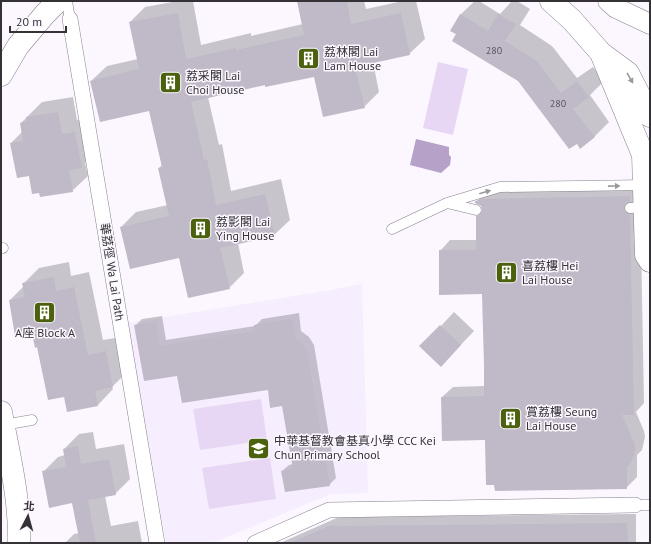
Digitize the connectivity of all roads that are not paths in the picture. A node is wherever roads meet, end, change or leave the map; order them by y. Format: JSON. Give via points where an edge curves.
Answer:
{"nodes":[{"id":1,"x":58,"y":1,"type":"edge"},
{"id":2,"x":67,"y":1,"type":"edge"},
{"id":3,"x":551,"y":1,"type":"edge"},
{"id":4,"x":608,"y":1,"type":"edge"},
{"id":5,"x":70,"y":19,"type":"joint"},
{"id":6,"x":650,"y":24,"type":"edge"},
{"id":7,"x":1,"y":75,"type":"edge"},
{"id":8,"x":644,"y":122,"type":"edge"},
{"id":9,"x":646,"y":146,"type":"edge"},
{"id":10,"x":647,"y":185,"type":"edge"},
{"id":11,"x":447,"y":203,"type":"junction"},
{"id":12,"x":476,"y":210,"type":"dead end"},
{"id":13,"x":392,"y":229,"type":"dead end"},
{"id":14,"x":650,"y":261,"type":"edge"},
{"id":15,"x":2,"y":419,"type":"edge"},
{"id":16,"x":32,"y":420,"type":"dead end"},
{"id":17,"x":635,"y":505,"type":"joint"},
{"id":18,"x":650,"y":505,"type":"edge"},
{"id":19,"x":19,"y":543,"type":"edge"},
{"id":20,"x":157,"y":543,"type":"edge"},
{"id":21,"x":255,"y":543,"type":"edge"}],
"edges":[{"from":1,"to":7,"type":"main road","via":[[18,46]]},
{"from":2,"to":5,"type":"lane","name":"華荔徑 Wa Lai Path"},
{"from":3,"to":8,"type":"main road","via":[[602,53],[628,73]]},
{"from":4,"to":6,"type":"street","via":[[616,8]]},
{"from":5,"to":20,"type":"street","name":"華荔徑 Wa Lai Path"},
{"from":8,"to":9,"type":"main road"},
{"from":9,"to":10,"type":"main road"},
{"from":11,"to":10,"type":"lane","one_way":true,"via":[[500,187]]},
{"from":10,"to":14,"type":"main road","via":[[638,207],[646,254]]},
{"from":11,"to":12,"type":"lane"},
{"from":11,"to":13,"type":"lane"},
{"from":15,"to":16,"type":"lane"},
{"from":15,"to":19,"type":"main road","via":[[16,491]]},
{"from":17,"to":18,"type":"lane"},
{"from":17,"to":21,"type":"street","via":[[329,510]]}]}
